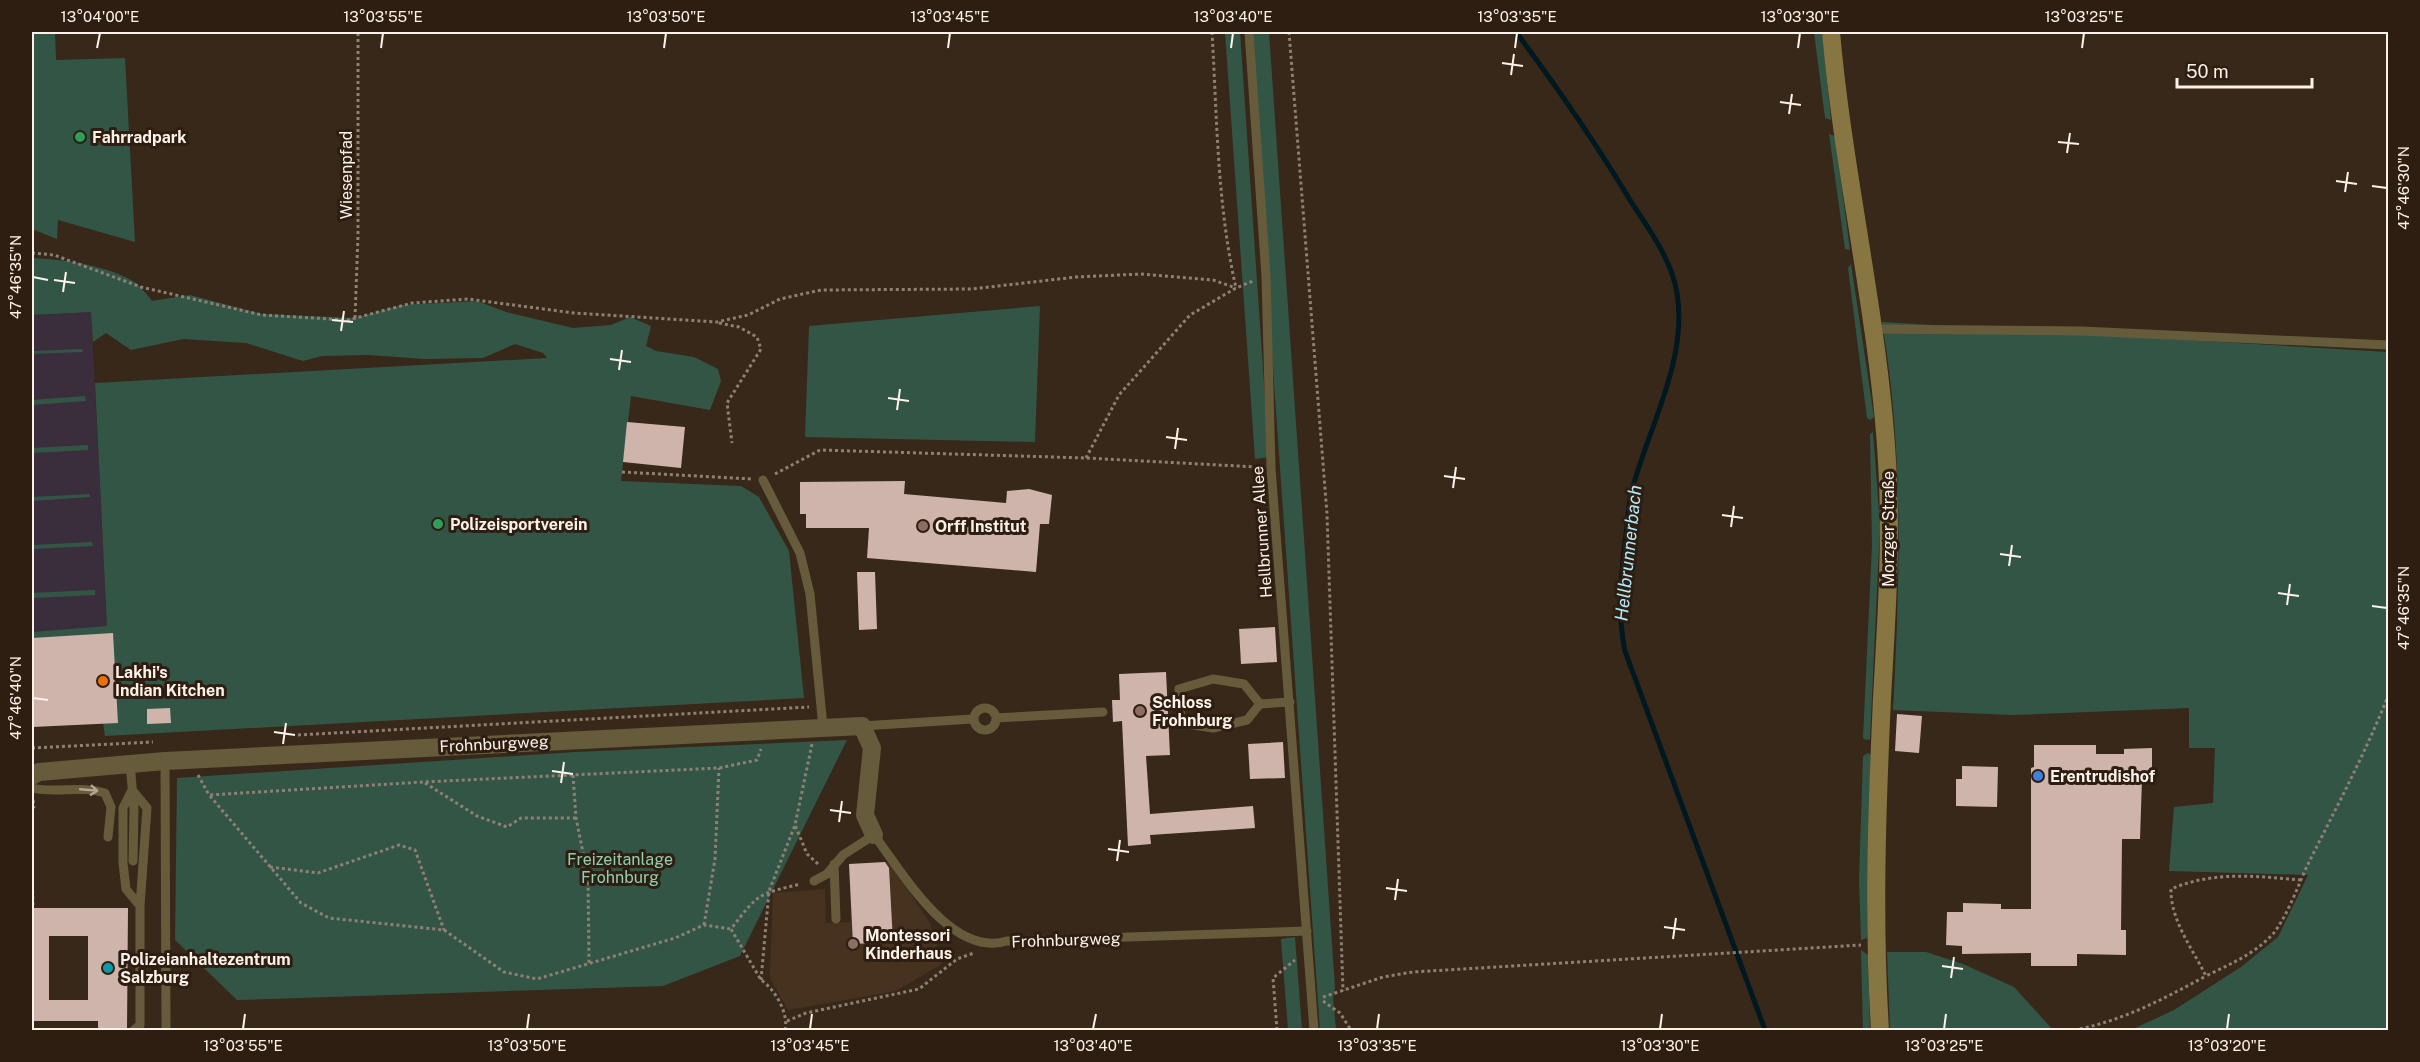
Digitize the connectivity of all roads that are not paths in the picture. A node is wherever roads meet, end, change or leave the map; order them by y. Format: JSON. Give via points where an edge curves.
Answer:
{"nodes":[{"id":1,"x":1249,"y":32,"type":"edge"},
{"id":2,"x":1831,"y":32,"type":"edge"},
{"id":3,"x":1872,"y":328,"type":"junction"},
{"id":4,"x":2388,"y":345,"type":"edge"},
{"id":5,"x":763,"y":480,"type":"road end"},
{"id":6,"x":1290,"y":702,"type":"junction"},
{"id":7,"x":1260,"y":704,"type":"junction"},
{"id":8,"x":1102,"y":712,"type":"dead end"},
{"id":9,"x":996,"y":718,"type":"junction"},
{"id":10,"x":973,"y":719,"type":"junction"},
{"id":11,"x":862,"y":726,"type":"junction"},
{"id":12,"x":817,"y":727,"type":"junction"},
{"id":13,"x":165,"y":761,"type":"junction"},
{"id":14,"x":130,"y":764,"type":"junction"},
{"id":15,"x":32,"y":776,"type":"edge"},
{"id":16,"x":32,"y":788,"type":"edge"},
{"id":17,"x":132,"y":790,"type":"junction"},
{"id":18,"x":874,"y":835,"type":"junction"},
{"id":19,"x":108,"y":837,"type":"dead end"},
{"id":20,"x":133,"y":861,"type":"dead end"},
{"id":21,"x":834,"y":864,"type":"junction"},
{"id":22,"x":814,"y":881,"type":"road end"},
{"id":23,"x":140,"y":906,"type":"junction"},
{"id":24,"x":836,"y":919,"type":"dead end"},
{"id":25,"x":1307,"y":931,"type":"junction"},
{"id":26,"x":134,"y":1030,"type":"edge"},
{"id":27,"x":166,"y":1030,"type":"edge"},
{"id":28,"x":1314,"y":1030,"type":"edge"},
{"id":29,"x":1880,"y":1030,"type":"edge"}],
"edges":[{"from":1,"to":6,"type":"lane","name":"Hellbrunner Allee","via":[[1266,276],[1271,468]]},
{"from":2,"to":3,"type":"street","name":"Morzger Straße"},
{"from":3,"to":4,"type":"lane","via":[[2093,332]]},
{"from":3,"to":29,"type":"street","name":"Morzger Straße","via":[[1887,453],[1889,541],[1878,802]]},
{"from":5,"to":12,"type":"lane","via":[[800,553],[810,594],[820,706]]},
{"from":6,"to":7,"type":"lane"},
{"from":6,"to":25,"type":"lane","name":"Hellbrunner Allee"},
{"from":7,"to":7,"type":"lane","via":[[1244,684],[1213,679],[1179,689],[1181,723],[1213,728],[1236,723],[1247,720]]},
{"from":8,"to":9,"type":"lane"},
{"from":9,"to":10,"type":"lane","via":[[993,710],[984,707],[976,711]]},
{"from":9,"to":10,"type":"lane","via":[[993,727],[985,731],[977,728]]},
{"from":10,"to":11,"type":"lane"},
{"from":11,"to":12,"type":"street","name":"Frohnburgweg"},
{"from":11,"to":18,"type":"street","name":"Frohnburgweg","via":[[873,748],[865,815]]},
{"from":12,"to":13,"type":"street","name":"Frohnburgweg"},
{"from":13,"to":14,"type":"street","name":"Frohnburgweg"},
{"from":13,"to":27,"type":"lane"},
{"from":14,"to":15,"type":"street","name":"Frohnburgweg","via":[[39,772]]},
{"from":14,"to":17,"type":"lane"},
{"from":16,"to":19,"type":"lane","one_way":true,"via":[[92,789],[105,793],[111,807]]},
{"from":17,"to":20,"type":"lane"},
{"from":17,"to":23,"type":"lane","via":[[147,808]]},
{"from":17,"to":23,"type":"lane","via":[[123,808],[123,863],[126,889]]},
{"from":18,"to":21,"type":"lane"},
{"from":18,"to":25,"type":"lane","name":"Frohnburgweg","via":[[940,920],[960,935],[992,946],[1007,941]]},
{"from":21,"to":22,"type":"lane","via":[[827,874]]},
{"from":21,"to":24,"type":"lane"},
{"from":23,"to":26,"type":"lane","via":[[140,1025]]},
{"from":25,"to":28,"type":"lane","name":"Hellbrunner Allee"}]}
